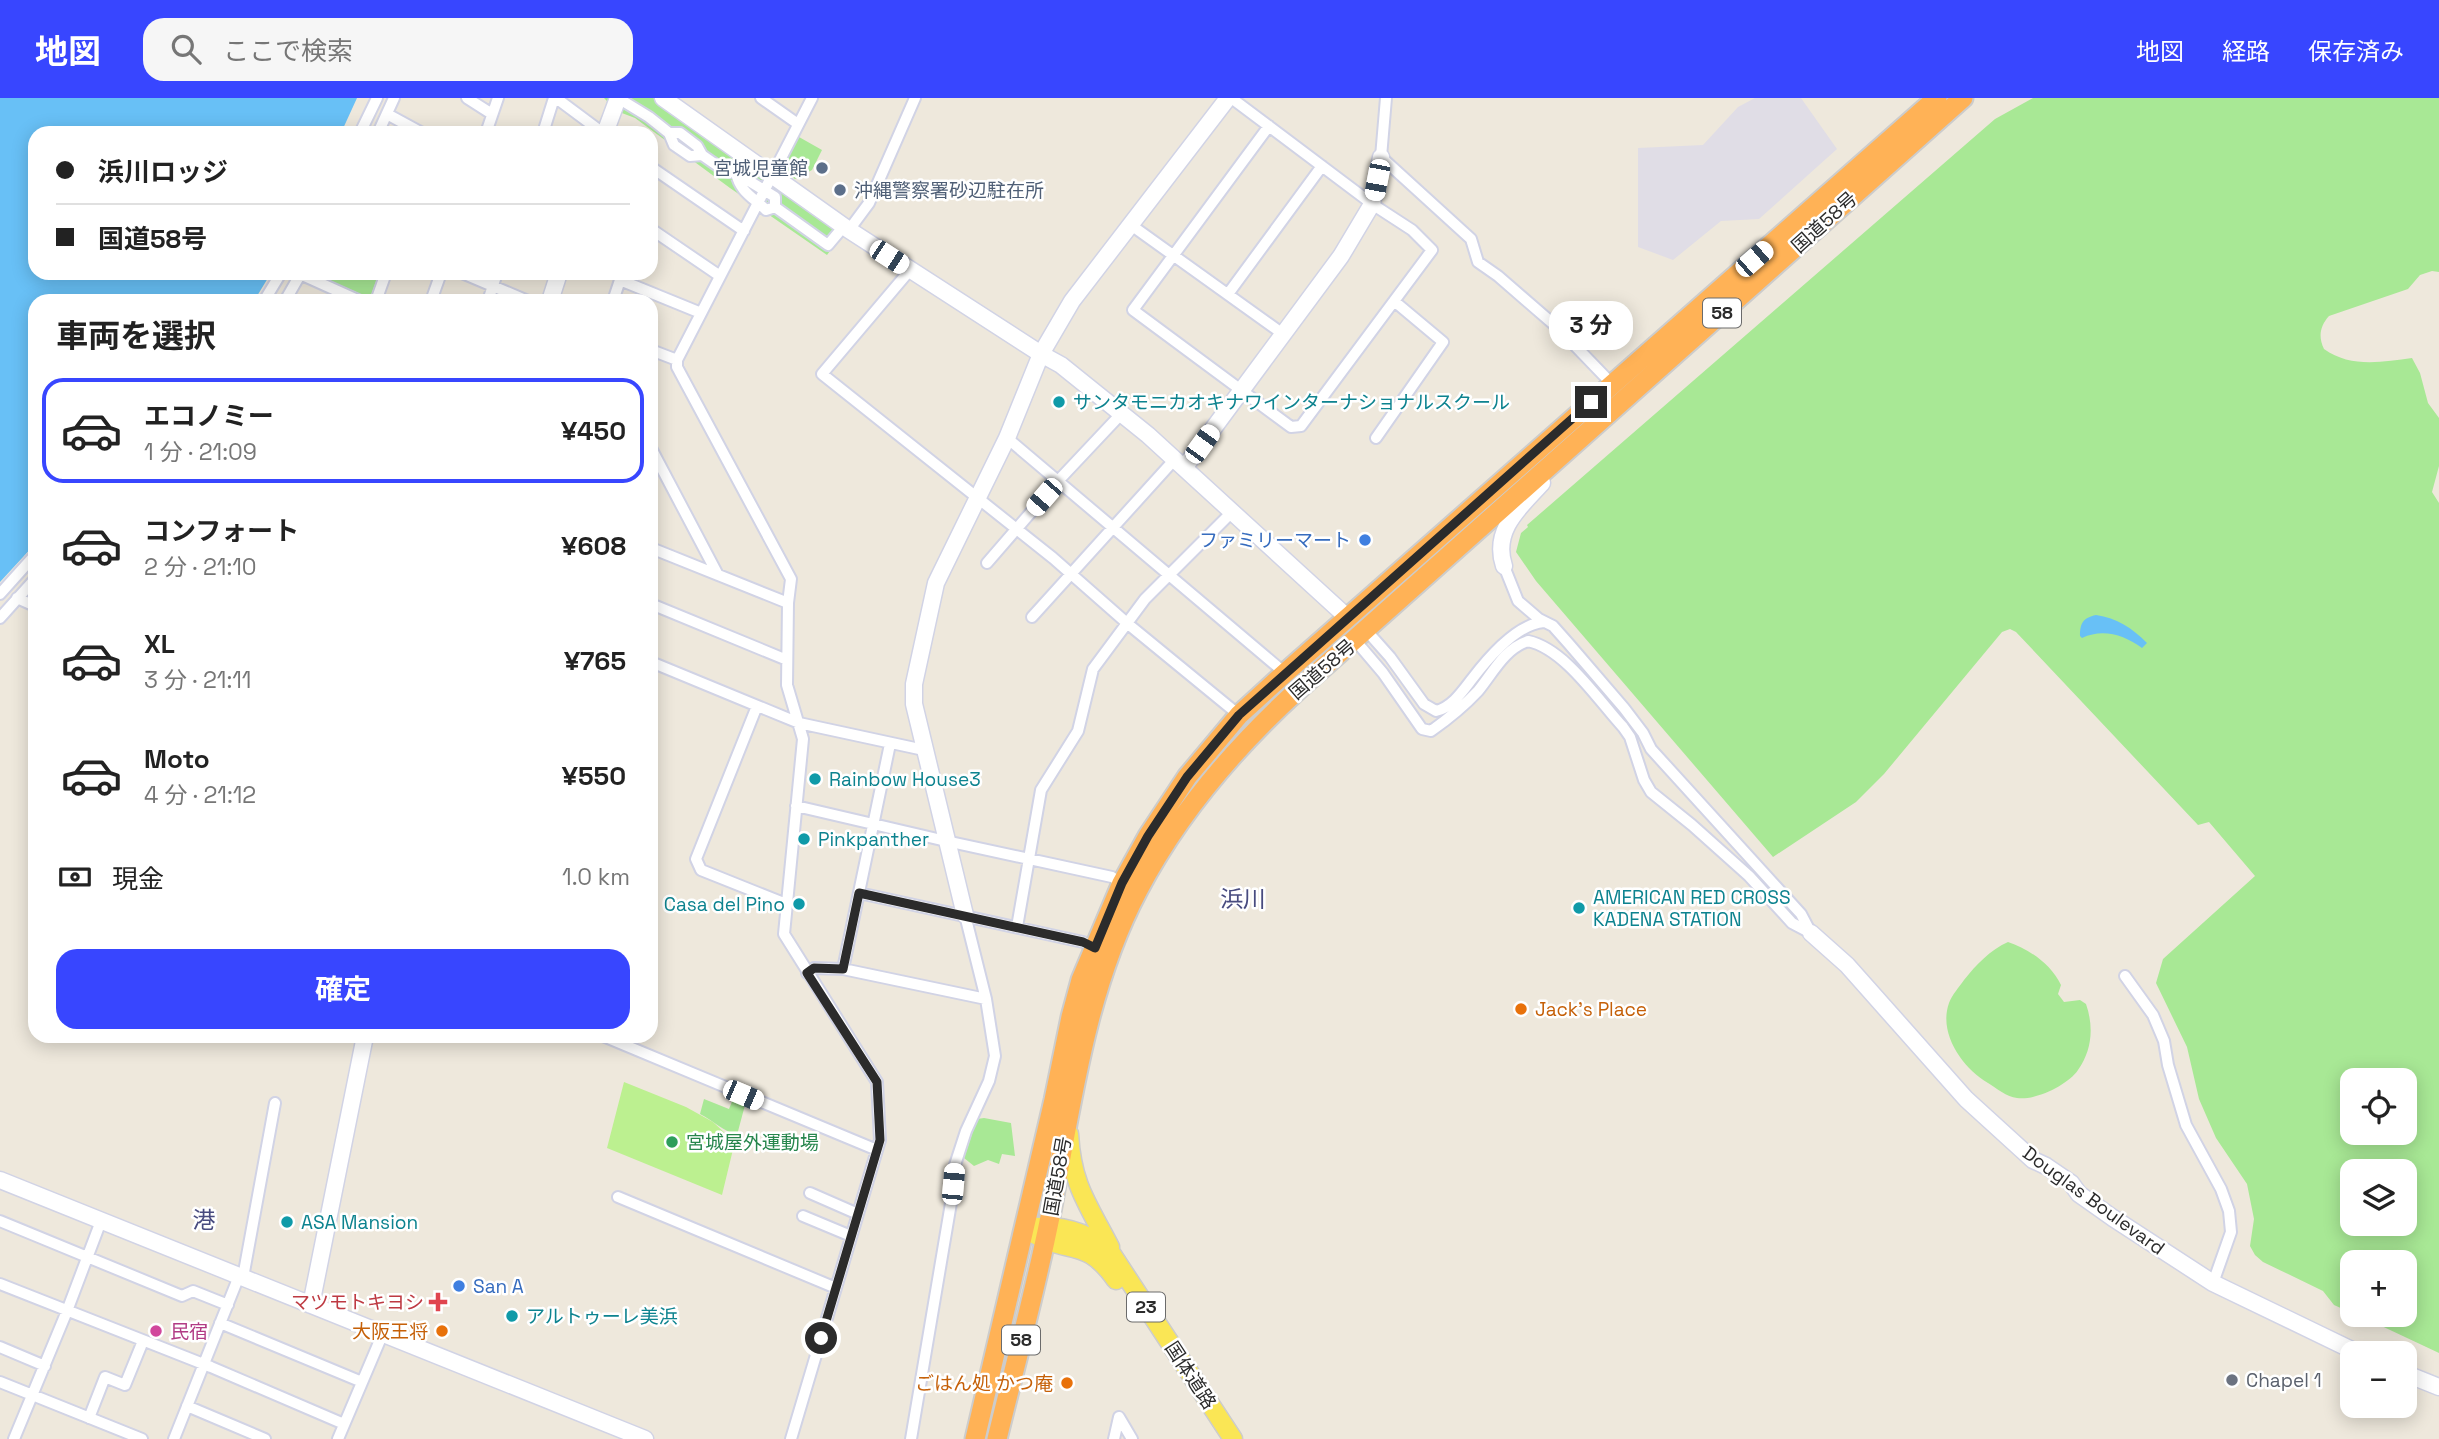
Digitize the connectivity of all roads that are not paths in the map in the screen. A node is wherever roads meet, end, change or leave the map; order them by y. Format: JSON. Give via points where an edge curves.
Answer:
{"nodes":[{"id":1,"x":377,"y":98,"type":"edge"},
{"id":2,"x":394,"y":98,"type":"edge"},
{"id":3,"x":467,"y":98,"type":"edge"},
{"id":4,"x":498,"y":98,"type":"edge"},
{"id":5,"x":555,"y":98,"type":"edge"},
{"id":6,"x":618,"y":98,"type":"edge"},
{"id":7,"x":663,"y":98,"type":"edge"},
{"id":8,"x":761,"y":98,"type":"edge"},
{"id":9,"x":812,"y":98,"type":"edge"},
{"id":10,"x":915,"y":98,"type":"edge"},
{"id":11,"x":1230,"y":98,"type":"edge"},
{"id":12,"x":1386,"y":98,"type":"edge"},
{"id":13,"x":1937,"y":98,"type":"edge"},
{"id":14,"x":1963,"y":98,"type":"edge"},
{"id":15,"x":387,"y":114,"type":"junction"},
{"id":16,"x":492,"y":114,"type":"junction"},
{"id":17,"x":798,"y":124,"type":"junction"},
{"id":18,"x":363,"y":126,"type":"edge"},
{"id":19,"x":381,"y":126,"type":"edge"},
{"id":20,"x":409,"y":126,"type":"edge"},
{"id":21,"x":488,"y":126,"type":"edge"},
{"id":22,"x":545,"y":126,"type":"edge"},
{"id":23,"x":594,"y":126,"type":"edge"},
{"id":24,"x":607,"y":126,"type":"edge"},
{"id":25,"x":1269,"y":126,"type":"junction"},
{"id":26,"x":1381,"y":157,"type":"junction"},
{"id":27,"x":1322,"y":166,"type":"junction"},
{"id":28,"x":658,"y":171,"type":"edge"},
{"id":29,"x":736,"y":173,"type":"junction"},
{"id":30,"x":767,"y":182,"type":"junction"},
{"id":31,"x":758,"y":202,"type":"junction"},
{"id":32,"x":1372,"y":204,"type":"junction"},
{"id":33,"x":775,"y":207,"type":"junction"},
{"id":34,"x":1131,"y":225,"type":"junction"},
{"id":35,"x":847,"y":228,"type":"junction"},
{"id":36,"x":744,"y":231,"type":"junction"},
{"id":37,"x":658,"y":234,"type":"edge"},
{"id":38,"x":1174,"y":256,"type":"junction"},
{"id":39,"x":909,"y":270,"type":"junction"},
{"id":40,"x":720,"y":276,"type":"junction"},
{"id":41,"x":315,"y":280,"type":"edge"},
{"id":42,"x":479,"y":280,"type":"edge"},
{"id":43,"x":495,"y":280,"type":"edge"},
{"id":44,"x":630,"y":280,"type":"edge"},
{"id":45,"x":493,"y":286,"type":"junction"},
{"id":46,"x":345,"y":294,"type":"edge"},
{"id":47,"x":490,"y":294,"type":"edge"},
{"id":48,"x":512,"y":294,"type":"edge"},
{"id":49,"x":1228,"y":295,"type":"junction"},
{"id":50,"x":1394,"y":302,"type":"junction"},
{"id":51,"x":701,"y":313,"type":"junction"},
{"id":52,"x":1283,"y":334,"type":"junction"},
{"id":53,"x":658,"y":353,"type":"edge"},
{"id":54,"x":1041,"y":354,"type":"junction"},
{"id":55,"x":677,"y":360,"type":"junction"},
{"id":56,"x":1612,"y":384,"type":"junction"},
{"id":57,"x":1242,"y":389,"type":"junction"},
{"id":58,"x":1122,"y":413,"type":"junction"},
{"id":59,"x":1583,"y":437,"type":"junction"},
{"id":60,"x":1007,"y":438,"type":"junction"},
{"id":61,"x":1376,"y":438,"type":"dead end"},
{"id":62,"x":658,"y":461,"type":"edge"},
{"id":63,"x":1180,"y":463,"type":"junction"},
{"id":64,"x":1058,"y":481,"type":"junction"},
{"id":65,"x":978,"y":499,"type":"junction"},
{"id":66,"x":1231,"y":513,"type":"junction"},
{"id":67,"x":1113,"y":527,"type":"junction"},
{"id":68,"x":1016,"y":529,"type":"junction"},
{"id":69,"x":658,"y":551,"type":"edge"},
{"id":70,"x":28,"y":563,"type":"edge"},
{"id":71,"x":987,"y":563,"type":"dead end"},
{"id":72,"x":1504,"y":566,"type":"joint"},
{"id":73,"x":1072,"y":574,"type":"junction"},
{"id":74,"x":1170,"y":574,"type":"junction"},
{"id":75,"x":718,"y":575,"type":"junction"},
{"id":76,"x":28,"y":586,"type":"edge"},
{"id":77,"x":0,"y":594,"type":"edge"},
{"id":78,"x":17,"y":598,"type":"junction"},
{"id":79,"x":28,"y":603,"type":"edge"},
{"id":80,"x":788,"y":603,"type":"junction"},
{"id":81,"x":658,"y":607,"type":"edge"},
{"id":82,"x":1032,"y":617,"type":"dead end"},
{"id":83,"x":1347,"y":617,"type":"junction"},
{"id":84,"x":0,"y":618,"type":"edge"},
{"id":85,"x":1544,"y":622,"type":"junction"},
{"id":86,"x":1128,"y":624,"type":"junction"},
{"id":87,"x":1361,"y":635,"type":"junction"},
{"id":88,"x":787,"y":660,"type":"junction"},
{"id":89,"x":658,"y":665,"type":"edge"},
{"id":90,"x":1285,"y":673,"type":"junction"},
{"id":91,"x":757,"y":706,"type":"junction"},
{"id":92,"x":1614,"y":711,"type":"junction"},
{"id":93,"x":1239,"y":715,"type":"junction"},
{"id":94,"x":799,"y":723,"type":"junction"},
{"id":95,"x":890,"y":744,"type":"junction"},
{"id":96,"x":924,"y":750,"type":"junction"},
{"id":97,"x":796,"y":806,"type":"junction"},
{"id":98,"x":874,"y":824,"type":"junction"},
{"id":99,"x":946,"y":841,"type":"junction"},
{"id":100,"x":1029,"y":858,"type":"junction"},
{"id":101,"x":1122,"y":883,"type":"junction"},
{"id":102,"x":859,"y":893,"type":"junction"},
{"id":103,"x":786,"y":904,"type":"junction"},
{"id":104,"x":965,"y":915,"type":"junction"},
{"id":105,"x":1017,"y":927,"type":"junction"},
{"id":106,"x":1811,"y":933,"type":"junction"},
{"id":107,"x":1095,"y":948,"type":"junction"},
{"id":108,"x":843,"y":969,"type":"junction"},
{"id":109,"x":807,"y":973,"type":"junction"},
{"id":110,"x":2125,"y":976,"type":"dead end"},
{"id":111,"x":986,"y":999,"type":"junction"},
{"id":112,"x":364,"y":1043,"type":"edge"},
{"id":113,"x":620,"y":1043,"type":"edge"},
{"id":114,"x":275,"y":1103,"type":"dead end"},
{"id":115,"x":1068,"y":1113,"type":"junction"},
{"id":116,"x":877,"y":1150,"type":"junction"},
{"id":117,"x":0,"y":1180,"type":"edge"},
{"id":118,"x":810,"y":1193,"type":"dead end"},
{"id":119,"x":618,"y":1197,"type":"dead end"},
{"id":120,"x":858,"y":1214,"type":"junction"},
{"id":121,"x":803,"y":1216,"type":"dead end"},
{"id":122,"x":0,"y":1221,"type":"edge"},
{"id":123,"x":101,"y":1221,"type":"junction"},
{"id":124,"x":1025,"y":1228,"type":"junction"},
{"id":125,"x":1046,"y":1233,"type":"junction"},
{"id":126,"x":852,"y":1236,"type":"junction"},
{"id":127,"x":87,"y":1258,"type":"junction"},
{"id":128,"x":1119,"y":1264,"type":"junction"},
{"id":129,"x":239,"y":1276,"type":"junction"},
{"id":130,"x":2213,"y":1283,"type":"junction"},
{"id":131,"x":0,"y":1284,"type":"edge"},
{"id":132,"x":836,"y":1288,"type":"junction"},
{"id":133,"x":228,"y":1305,"type":"junction"},
{"id":134,"x":311,"y":1305,"type":"junction"},
{"id":135,"x":67,"y":1311,"type":"junction"},
{"id":136,"x":220,"y":1323,"type":"junction"},
{"id":137,"x":383,"y":1333,"type":"junction"},
{"id":138,"x":143,"y":1341,"type":"junction"},
{"id":139,"x":2340,"y":1344,"type":"edge"},
{"id":140,"x":0,"y":1347,"type":"edge"},
{"id":141,"x":204,"y":1364,"type":"junction"},
{"id":142,"x":45,"y":1366,"type":"junction"},
{"id":143,"x":2417,"y":1378,"type":"edge"},
{"id":144,"x":0,"y":1382,"type":"edge"},
{"id":145,"x":362,"y":1382,"type":"junction"},
{"id":146,"x":2439,"y":1387,"type":"edge"},
{"id":147,"x":33,"y":1396,"type":"junction"},
{"id":148,"x":187,"y":1406,"type":"junction"},
{"id":149,"x":89,"y":1418,"type":"junction"},
{"id":150,"x":344,"y":1424,"type":"junction"},
{"id":151,"x":13,"y":1439,"type":"edge"},
{"id":152,"x":142,"y":1439,"type":"edge"},
{"id":153,"x":174,"y":1439,"type":"edge"},
{"id":154,"x":265,"y":1439,"type":"edge"},
{"id":155,"x":338,"y":1439,"type":"edge"},
{"id":156,"x":645,"y":1439,"type":"edge"},
{"id":157,"x":791,"y":1439,"type":"edge"},
{"id":158,"x":911,"y":1439,"type":"edge"},
{"id":159,"x":975,"y":1439,"type":"edge"},
{"id":160,"x":996,"y":1439,"type":"edge"},
{"id":161,"x":1114,"y":1439,"type":"edge"},
{"id":162,"x":1132,"y":1439,"type":"edge"},
{"id":163,"x":1220,"y":1439,"type":"edge"},
{"id":164,"x":1233,"y":1439,"type":"edge"}],
"edges":[{"from":1,"to":18,"type":"street"},
{"from":2,"to":15,"type":"street"},
{"from":3,"to":16,"type":"street"},
{"from":4,"to":16,"type":"street"},
{"from":5,"to":22,"type":"street"},
{"from":5,"to":23,"type":"street"},
{"from":6,"to":24,"type":"street"},
{"from":6,"to":29,"type":"street","via":[[669,133],[680,133],[725,171]]},
{"from":7,"to":30,"type":"street"},
{"from":8,"to":17,"type":"street"},
{"from":9,"to":17,"type":"street"},
{"from":10,"to":35,"type":"street","via":[[869,203]]},
{"from":11,"to":25,"type":"street"},
{"from":11,"to":34,"type":"street"},
{"from":12,"to":26,"type":"street"},
{"from":13,"to":56,"type":"highway","name":"国道58号","number":"58"},
{"from":14,"to":59,"type":"highway","name":"国道58号","number":"58"},
{"from":15,"to":19,"type":"street"},
{"from":15,"to":20,"type":"street"},
{"from":16,"to":21,"type":"street"},
{"from":17,"to":30,"type":"street"},
{"from":25,"to":27,"type":"street"},
{"from":25,"to":38,"type":"street"},
{"from":26,"to":32,"type":"street"},
{"from":26,"to":56,"type":"street","via":[[1471,239],[1478,262],[1558,328]]},
{"from":27,"to":32,"type":"street"},
{"from":27,"to":49,"type":"street"},
{"from":28,"to":36,"type":"street"},
{"from":29,"to":30,"type":"street"},
{"from":29,"to":31,"type":"street","via":[[745,193]]},
{"from":30,"to":31,"type":"street"},
{"from":30,"to":33,"type":"street"},
{"from":30,"to":35,"type":"street"},
{"from":31,"to":33,"type":"street","via":[[766,210]]},
{"from":31,"to":36,"type":"street"},
{"from":32,"to":50,"type":"street","via":[[1433,250]]},
{"from":32,"to":52,"type":"street","via":[[1341,256]]},
{"from":33,"to":35,"type":"street","via":[[828,245]]},
{"from":34,"to":38,"type":"street"},
{"from":34,"to":54,"type":"street","via":[[1072,301]]},
{"from":35,"to":39,"type":"street"},
{"from":36,"to":40,"type":"street"},
{"from":37,"to":40,"type":"street"},
{"from":38,"to":49,"type":"street"},
{"from":38,"to":57,"type":"street","via":[[1133,310]]},
{"from":39,"to":54,"type":"street"},
{"from":39,"to":65,"type":"street","via":[[822,374]]},
{"from":40,"to":51,"type":"street"},
{"from":41,"to":46,"type":"street"},
{"from":42,"to":45,"type":"street"},
{"from":43,"to":45,"type":"street"},
{"from":44,"to":51,"type":"street"},
{"from":45,"to":47,"type":"street"},
{"from":45,"to":48,"type":"street"},
{"from":49,"to":52,"type":"street"},
{"from":50,"to":57,"type":"street","via":[[1301,426],[1291,426]]},
{"from":50,"to":61,"type":"street","via":[[1443,342]]},
{"from":51,"to":55,"type":"street"},
{"from":52,"to":57,"type":"street"},
{"from":53,"to":55,"type":"street"},
{"from":54,"to":58,"type":"street"},
{"from":54,"to":60,"type":"street"},
{"from":55,"to":80,"type":"street","via":[[791,579]]},
{"from":56,"to":83,"type":"highway","name":"国道58号","number":"58"},
{"from":57,"to":63,"type":"street"},
{"from":58,"to":63,"type":"street"},
{"from":58,"to":64,"type":"street"},
{"from":59,"to":72,"type":"street","via":[[1509,519],[1501,542]]},
{"from":59,"to":87,"type":"highway","name":"国道58号","number":"58"},
{"from":60,"to":64,"type":"street"},
{"from":60,"to":65,"type":"street"},
{"from":62,"to":75,"type":"street"},
{"from":63,"to":66,"type":"street"},
{"from":63,"to":67,"type":"street"},
{"from":64,"to":67,"type":"street"},
{"from":64,"to":68,"type":"street"},
{"from":65,"to":68,"type":"street"},
{"from":65,"to":96,"type":"street","via":[[936,583],[914,684]]},
{"from":66,"to":74,"type":"street"},
{"from":66,"to":83,"type":"street"},
{"from":67,"to":73,"type":"street"},
{"from":67,"to":74,"type":"street"},
{"from":68,"to":71,"type":"street"},
{"from":68,"to":73,"type":"street"},
{"from":69,"to":75,"type":"street"},
{"from":70,"to":77,"type":"street"},
{"from":72,"to":85,"type":"street","via":[[1518,601]]},
{"from":73,"to":82,"type":"street"},
{"from":73,"to":86,"type":"street"},
{"from":74,"to":86,"type":"street"},
{"from":74,"to":90,"type":"street"},
{"from":75,"to":80,"type":"street"},
{"from":76,"to":78,"type":"street"},
{"from":78,"to":79,"type":"street"},
{"from":78,"to":84,"type":"street"},
{"from":80,"to":88,"type":"street"},
{"from":81,"to":88,"type":"street"},
{"from":83,"to":87,"type":"street"},
{"from":83,"to":90,"type":"highway","name":"国道58号","number":"58"},
{"from":85,"to":87,"type":"street","via":[[1518,632],[1460,695],[1436,711],[1424,704],[1398,667]]},
{"from":85,"to":92,"type":"street","via":[[1553,626],[1600,680]]},
{"from":86,"to":93,"type":"street"},
{"from":86,"to":100,"type":"street","via":[[1093,669],[1078,731],[1041,790]]},
{"from":87,"to":92,"type":"street","via":[[1422,729],[1431,731],[1455,714],[1497,663],[1528,641],[1559,657]]},
{"from":87,"to":115,"type":"highway","name":"国道58号","number":"58","via":[[1254,730],[1204,787],[1164,844],[1137,892],[1099,986]]},
{"from":88,"to":94,"type":"street","via":[[787,685]]},
{"from":89,"to":91,"type":"street"},
{"from":90,"to":93,"type":"highway","name":"国道58号","number":"58"},
{"from":91,"to":94,"type":"street"},
{"from":91,"to":103,"type":"street","via":[[696,859],[701,870]]},
{"from":92,"to":106,"type":"street","via":[[1643,733],[1651,749],[1794,905]]},
{"from":92,"to":106,"type":"street","via":[[1651,792],[1749,876],[1792,923]]},
{"from":93,"to":101,"type":"highway","name":"国道58号","number":"58","via":[[1187,777]]},
{"from":94,"to":95,"type":"street"},
{"from":94,"to":97,"type":"street","via":[[803,739]]},
{"from":95,"to":96,"type":"street"},
{"from":95,"to":98,"type":"street"},
{"from":96,"to":99,"type":"street"},
{"from":97,"to":98,"type":"street"},
{"from":97,"to":103,"type":"street"},
{"from":98,"to":99,"type":"street"},
{"from":98,"to":102,"type":"street"},
{"from":99,"to":100,"type":"street"},
{"from":99,"to":104,"type":"street"},
{"from":100,"to":101,"type":"street"},
{"from":100,"to":105,"type":"street"},
{"from":101,"to":107,"type":"highway","name":"国道58号","number":"58"},
{"from":102,"to":104,"type":"street"},
{"from":102,"to":108,"type":"street"},
{"from":103,"to":109,"type":"street","via":[[784,934]]},
{"from":104,"to":105,"type":"street"},
{"from":104,"to":111,"type":"street"},
{"from":105,"to":107,"type":"street"},
{"from":106,"to":130,"type":"street","name":"Douglas Boulevard","via":[[1847,965],[1966,1099],[2033,1160]]},
{"from":107,"to":124,"type":"highway","name":"国道58号","number":"58","via":[[1070,1017]]},
{"from":108,"to":109,"type":"street","via":[[814,968]]},
{"from":108,"to":111,"type":"street"},
{"from":109,"to":116,"type":"street","via":[[877,1082]]},
{"from":110,"to":130,"type":"street","via":[[2153,1015],[2186,1125],[2230,1211],[2231,1232]]},
{"from":111,"to":158,"type":"street","via":[[995,1056],[955,1165]]},
{"from":112,"to":134,"type":"street"},
{"from":113,"to":116,"type":"street"},
{"from":114,"to":129,"type":"street","via":[[244,1272]]},
{"from":115,"to":125,"type":"highway","name":"国道58号","number":"58"},
{"from":115,"to":128,"type":"main road","via":[[1072,1167],[1080,1191]]},
{"from":116,"to":120,"type":"street"},
{"from":117,"to":123,"type":"street"},
{"from":118,"to":120,"type":"street"},
{"from":119,"to":132,"type":"street"},
{"from":120,"to":126,"type":"street"},
{"from":121,"to":126,"type":"street"},
{"from":122,"to":127,"type":"street"},
{"from":123,"to":127,"type":"street"},
{"from":123,"to":129,"type":"street"},
{"from":124,"to":125,"type":"main road","name":"国体道路","number":"23"},
{"from":124,"to":159,"type":"highway","name":"国道58号","number":"58"},
{"from":125,"to":128,"type":"main road","name":"国体道路","number":"23","via":[[1090,1236]]},
{"from":125,"to":160,"type":"highway","name":"国道58号","number":"58"},
{"from":125,"to":163,"type":"main road","name":"国体道路","number":"23","via":[[1106,1265]]},
{"from":126,"to":132,"type":"street"},
{"from":127,"to":133,"type":"street","via":[[182,1296],[192,1291]]},
{"from":127,"to":135,"type":"street"},
{"from":128,"to":164,"type":"main road","name":"国体道路","number":"23"},
{"from":129,"to":133,"type":"street"},
{"from":129,"to":134,"type":"street"},
{"from":130,"to":139,"type":"street","name":"Douglas Boulevard"},
{"from":131,"to":135,"type":"street"},
{"from":132,"to":157,"type":"street"},
{"from":133,"to":136,"type":"street"},
{"from":134,"to":137,"type":"street"},
{"from":135,"to":138,"type":"street"},
{"from":135,"to":142,"type":"street"},
{"from":136,"to":141,"type":"street"},
{"from":136,"to":145,"type":"street"},
{"from":137,"to":145,"type":"street"},
{"from":137,"to":156,"type":"street"},
{"from":138,"to":141,"type":"street"},
{"from":138,"to":149,"type":"street","via":[[125,1385],[105,1377]]},
{"from":140,"to":142,"type":"street"},
{"from":141,"to":148,"type":"street"},
{"from":141,"to":150,"type":"street"},
{"from":142,"to":147,"type":"street"},
{"from":143,"to":146,"type":"street"},
{"from":144,"to":147,"type":"street"},
{"from":145,"to":150,"type":"street"},
{"from":147,"to":149,"type":"street"},
{"from":147,"to":151,"type":"street"},
{"from":148,"to":153,"type":"street"},
{"from":148,"to":154,"type":"street"},
{"from":149,"to":152,"type":"street"},
{"from":150,"to":155,"type":"street"},
{"from":161,"to":162,"type":"street","via":[[1119,1417]]}]}
